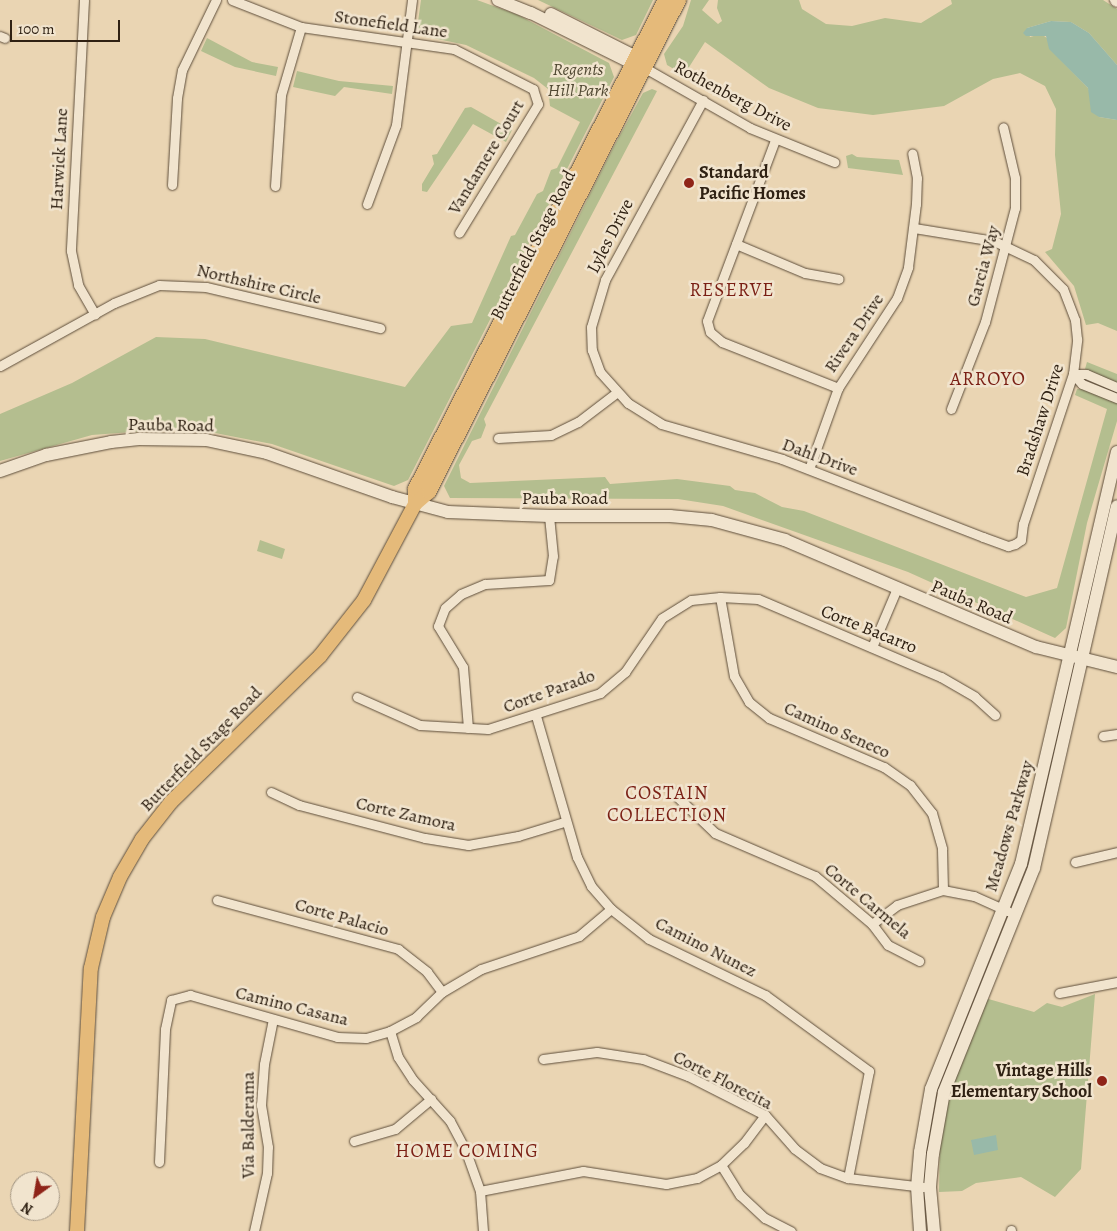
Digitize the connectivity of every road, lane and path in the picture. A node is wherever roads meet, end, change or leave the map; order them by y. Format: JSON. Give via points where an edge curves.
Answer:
{"nodes":[{"id":1,"x":84,"y":0,"type":"edge"},
{"id":2,"x":216,"y":0,"type":"edge"},
{"id":3,"x":232,"y":0,"type":"edge"},
{"id":4,"x":412,"y":0,"type":"edge"},
{"id":5,"x":498,"y":0,"type":"edge"},
{"id":6,"x":521,"y":0,"type":"edge"},
{"id":7,"x":665,"y":0,"type":"edge"},
{"id":8,"x":679,"y":0,"type":"edge"},
{"id":9,"x":301,"y":27,"type":"junction"},
{"id":10,"x":408,"y":44,"type":"junction"},
{"id":11,"x":638,"y":64,"type":"junction"},
{"id":12,"x":538,"y":96,"type":"joint"},
{"id":13,"x":703,"y":100,"type":"junction"},
{"id":14,"x":1003,"y":127,"type":"dead end"},
{"id":15,"x":775,"y":140,"type":"junction"},
{"id":16,"x":912,"y":152,"type":"dead end"},
{"id":17,"x":834,"y":162,"type":"dead end"},
{"id":18,"x":172,"y":185,"type":"dead end"},
{"id":19,"x":275,"y":186,"type":"dead end"},
{"id":20,"x":367,"y":204,"type":"dead end"},
{"id":21,"x":914,"y":228,"type":"junction"},
{"id":22,"x":459,"y":233,"type":"dead end"},
{"id":23,"x":736,"y":244,"type":"junction"},
{"id":24,"x":1006,"y":245,"type":"junction"},
{"id":25,"x":838,"y":278,"type":"dead end"},
{"id":26,"x":95,"y":314,"type":"junction"},
{"id":27,"x":380,"y":328,"type":"dead end"},
{"id":28,"x":0,"y":366,"type":"edge"},
{"id":29,"x":1073,"y":374,"type":"junction"},
{"id":30,"x":1117,"y":387,"type":"edge"},
{"id":31,"x":838,"y":388,"type":"junction"},
{"id":32,"x":616,"y":393,"type":"junction"},
{"id":33,"x":1117,"y":398,"type":"edge"},
{"id":34,"x":951,"y":409,"type":"dead end"},
{"id":35,"x":498,"y":438,"type":"dead end"},
{"id":36,"x":1117,"y":452,"type":"edge"},
{"id":37,"x":809,"y":469,"type":"junction"},
{"id":38,"x":0,"y":471,"type":"edge"},
{"id":39,"x":415,"y":504,"type":"junction"},
{"id":40,"x":1117,"y":506,"type":"edge"},
{"id":41,"x":549,"y":516,"type":"junction"},
{"id":42,"x":1016,"y":544,"type":"joint"},
{"id":43,"x":897,"y":588,"type":"junction"},
{"id":44,"x":720,"y":597,"type":"junction"},
{"id":45,"x":872,"y":647,"type":"junction"},
{"id":46,"x":1070,"y":657,"type":"junction"},
{"id":47,"x":1083,"y":660,"type":"junction"},
{"id":48,"x":1117,"y":667,"type":"edge"},
{"id":49,"x":356,"y":697,"type":"dead end"},
{"id":50,"x":995,"y":715,"type":"dead end"},
{"id":51,"x":536,"y":716,"type":"junction"},
{"id":52,"x":468,"y":728,"type":"junction"},
{"id":53,"x":1117,"y":734,"type":"edge"},
{"id":54,"x":1103,"y":736,"type":"dead end"},
{"id":55,"x":670,"y":790,"type":"dead end"},
{"id":56,"x":271,"y":792,"type":"dead end"},
{"id":57,"x":564,"y":822,"type":"junction"},
{"id":58,"x":1117,"y":852,"type":"edge"},
{"id":59,"x":1075,"y":862,"type":"dead end"},
{"id":60,"x":943,"y":890,"type":"junction"},
{"id":61,"x":216,"y":900,"type":"dead end"},
{"id":62,"x":611,"y":909,"type":"junction"},
{"id":63,"x":1003,"y":909,"type":"junction"},
{"id":64,"x":1015,"y":914,"type":"junction"},
{"id":65,"x":872,"y":924,"type":"junction"},
{"id":66,"x":918,"y":961,"type":"dead end"},
{"id":67,"x":1117,"y":982,"type":"edge"},
{"id":68,"x":442,"y":992,"type":"junction"},
{"id":69,"x":1060,"y":993,"type":"dead end"},
{"id":70,"x":274,"y":1019,"type":"junction"},
{"id":71,"x":390,"y":1031,"type":"junction"},
{"id":72,"x":543,"y":1059,"type":"dead end"},
{"id":73,"x":431,"y":1100,"type":"junction"},
{"id":74,"x":765,"y":1115,"type":"junction"},
{"id":75,"x":354,"y":1141,"type":"dead end"},
{"id":76,"x":160,"y":1162,"type":"dead end"},
{"id":77,"x":721,"y":1165,"type":"junction"},
{"id":78,"x":848,"y":1178,"type":"junction"},
{"id":79,"x":924,"y":1187,"type":"junction"},
{"id":80,"x":480,"y":1191,"type":"junction"},
{"id":81,"x":76,"y":1231,"type":"edge"},
{"id":82,"x":254,"y":1231,"type":"edge"},
{"id":83,"x":483,"y":1231,"type":"edge"},
{"id":84,"x":791,"y":1231,"type":"edge"},
{"id":85,"x":920,"y":1231,"type":"edge"},
{"id":86,"x":934,"y":1231,"type":"edge"}],
"edges":[{"from":1,"to":26,"type":"street","name":"Harwick Lane","via":[[71,251],[78,285]]},
{"from":2,"to":18,"type":"street","via":[[182,70],[177,98]]},
{"from":3,"to":9,"type":"street","name":"Stonefield Lane"},
{"from":4,"to":10,"type":"street"},
{"from":5,"to":11,"type":"main road"},
{"from":6,"to":11,"type":"main road"},
{"from":7,"to":11,"type":"main road","name":"Butterfield Stage Road"},
{"from":8,"to":11,"type":"main road","name":"Butterfield Stage Road"},
{"from":9,"to":10,"type":"street","name":"Stonefield Lane"},
{"from":9,"to":19,"type":"street","via":[[281,95]]},
{"from":10,"to":12,"type":"street","name":"Stonefield Lane","via":[[463,52],[533,89]]},
{"from":10,"to":20,"type":"street","via":[[396,125]]},
{"from":11,"to":13,"type":"street","name":"Rothenberg Drive"},
{"from":11,"to":39,"type":"main road","name":"Butterfield Stage Road","via":[[428,492]]},
{"from":12,"to":22,"type":"street","name":"Vandamere Court","via":[[538,104],[513,149]]},
{"from":13,"to":15,"type":"street","name":"Rothenberg Drive"},
{"from":13,"to":32,"type":"street","name":"Lyles Drive","via":[[623,246],[596,306],[591,327],[592,350],[600,372]]},
{"from":14,"to":24,"type":"street","name":"Garcia Way","via":[[1014,178],[1016,208]]},
{"from":15,"to":17,"type":"street","name":"Rothenberg Drive"},
{"from":15,"to":23,"type":"street"},
{"from":16,"to":21,"type":"street","name":"Rivera Drive","via":[[917,178]]},
{"from":21,"to":24,"type":"street","name":"Bradshaw Drive","via":[[973,235]]},
{"from":21,"to":31,"type":"street","name":"Rivera Drive","via":[[908,267],[897,298]]},
{"from":23,"to":25,"type":"street","via":[[805,274]]},
{"from":23,"to":31,"type":"street","via":[[709,311],[710,332],[722,342]]},
{"from":24,"to":29,"type":"street","name":"Bradshaw Drive","via":[[1034,260],[1063,289],[1075,320],[1077,339]]},
{"from":24,"to":34,"type":"street","name":"Garcia Way","via":[[975,353]]},
{"from":26,"to":27,"type":"street","name":"Northshire Circle","via":[[136,292],[159,285],[182,284]]},
{"from":26,"to":28,"type":"street","name":"Northshire Circle"},
{"from":29,"to":30,"type":"street","via":[[1086,374]]},
{"from":29,"to":33,"type":"street","via":[[1082,384]]},
{"from":29,"to":42,"type":"street","name":"Bradshaw Drive","via":[[1023,524],[1021,540]]},
{"from":31,"to":37,"type":"street","name":"Rivera Drive"},
{"from":32,"to":35,"type":"street","via":[[578,422],[551,435]]},
{"from":32,"to":37,"type":"street","name":"Dahl Drive","via":[[661,424]]},
{"from":36,"to":46,"type":"main road","name":"Meadows Parkway"},
{"from":37,"to":42,"type":"street","name":"Dahl Drive","via":[[983,537],[1008,546]]},
{"from":38,"to":39,"type":"main road","name":"Pauba Road","via":[[46,455],[111,442],[206,440],[267,453]]},
{"from":39,"to":41,"type":"main road","name":"Pauba Road","via":[[473,514]]},
{"from":39,"to":81,"type":"main road","name":"Butterfield Stage Road","via":[[364,600],[339,634],[171,802],[142,839],[120,877],[103,918],[91,968]]},
{"from":40,"to":47,"type":"main road","name":"Meadows Parkway"},
{"from":41,"to":43,"type":"main road","name":"Pauba Road","via":[[670,516],[734,524],[785,540]]},
{"from":41,"to":52,"type":"street","via":[[553,556],[549,580],[485,584],[460,594],[445,608],[438,626],[463,667]]},
{"from":43,"to":45,"type":"street"},
{"from":43,"to":46,"type":"main road","name":"Pauba Road","via":[[1020,641]]},
{"from":44,"to":45,"type":"street","name":"Corte Bacarro","via":[[758,599]]},
{"from":44,"to":51,"type":"street","name":"Corte Parado","via":[[691,600],[662,618],[625,672],[600,693]]},
{"from":44,"to":60,"type":"street","name":"Camino Seneco","via":[[734,676],[749,702],[769,718],[884,767],[910,785],[932,813],[942,849]]},
{"from":45,"to":50,"type":"street","name":"Corte Bacarro","via":[[941,676],[975,697]]},
{"from":46,"to":47,"type":"main road","name":"Pauba Road"},
{"from":46,"to":63,"type":"main road","name":"Meadows Parkway","via":[[1032,823],[1014,886]]},
{"from":47,"to":48,"type":"main road","name":"Pauba Road"},
{"from":47,"to":64,"type":"main road","name":"Meadows Parkway","via":[[1040,843],[1027,891]]},
{"from":49,"to":52,"type":"street","name":"Corte Parado","via":[[420,725]]},
{"from":51,"to":52,"type":"street","name":"Corte Parado","via":[[488,729]]},
{"from":51,"to":57,"type":"street","name":"Camino Nunez"},
{"from":53,"to":54,"type":"street"},
{"from":55,"to":65,"type":"street","name":"Corte Carmela","via":[[715,833],[815,876]]},
{"from":56,"to":57,"type":"street","name":"Corte Zamora","via":[[299,805],[468,845],[518,836]]},
{"from":57,"to":62,"type":"street","name":"Camino Nunez","via":[[591,886]]},
{"from":58,"to":59,"type":"street"},
{"from":60,"to":63,"type":"street","via":[[974,896]]},
{"from":60,"to":65,"type":"street","via":[[897,905]]},
{"from":61,"to":68,"type":"street","name":"Corte Palacio","via":[[398,949],[427,972]]},
{"from":62,"to":68,"type":"street","name":"Camino Casana","via":[[579,936],[480,969]]},
{"from":62,"to":78,"type":"street","name":"Camino Nunez","via":[[649,939],[766,995],[869,1071]]},
{"from":63,"to":64,"type":"street"},
{"from":63,"to":79,"type":"main road","name":"Meadows Parkway","via":[[936,1070],[925,1117]]},
{"from":64,"to":79,"type":"main road","name":"Meadows Parkway","via":[[949,1074]]},
{"from":65,"to":66,"type":"street","name":"Corte Carmela","via":[[888,944]]},
{"from":67,"to":69,"type":"street","via":[[1083,986]]},
{"from":68,"to":71,"type":"street","name":"Camino Casana","via":[[416,1017]]},
{"from":70,"to":71,"type":"street","name":"Camino Casana","via":[[337,1037],[366,1038]]},
{"from":70,"to":76,"type":"street","name":"Camino Casana","via":[[190,995],[172,1000],[164,1029]]},
{"from":70,"to":82,"type":"street","name":"Via Balderama","via":[[264,1064],[261,1105],[268,1147],[267,1173]]},
{"from":71,"to":73,"type":"street","via":[[398,1057]]},
{"from":72,"to":74,"type":"street","name":"Corte Florecita","via":[[597,1052],[643,1059],[688,1076]]},
{"from":73,"to":75,"type":"street","via":[[395,1129]]},
{"from":73,"to":80,"type":"street","via":[[450,1121],[465,1149]]},
{"from":74,"to":77,"type":"street","via":[[744,1143]]},
{"from":74,"to":78,"type":"street","name":"Corte Florecita","via":[[795,1149],[820,1168]]},
{"from":77,"to":80,"type":"street","via":[[697,1178],[666,1184],[583,1171]]},
{"from":77,"to":84,"type":"street","via":[[740,1195],[758,1212]]},
{"from":78,"to":79,"type":"street","name":"Corte Florecita"},
{"from":79,"to":85,"type":"main road","name":"Meadows Parkway"},
{"from":79,"to":86,"type":"main road","name":"Meadows Parkway"},
{"from":80,"to":83,"type":"street"}]}
